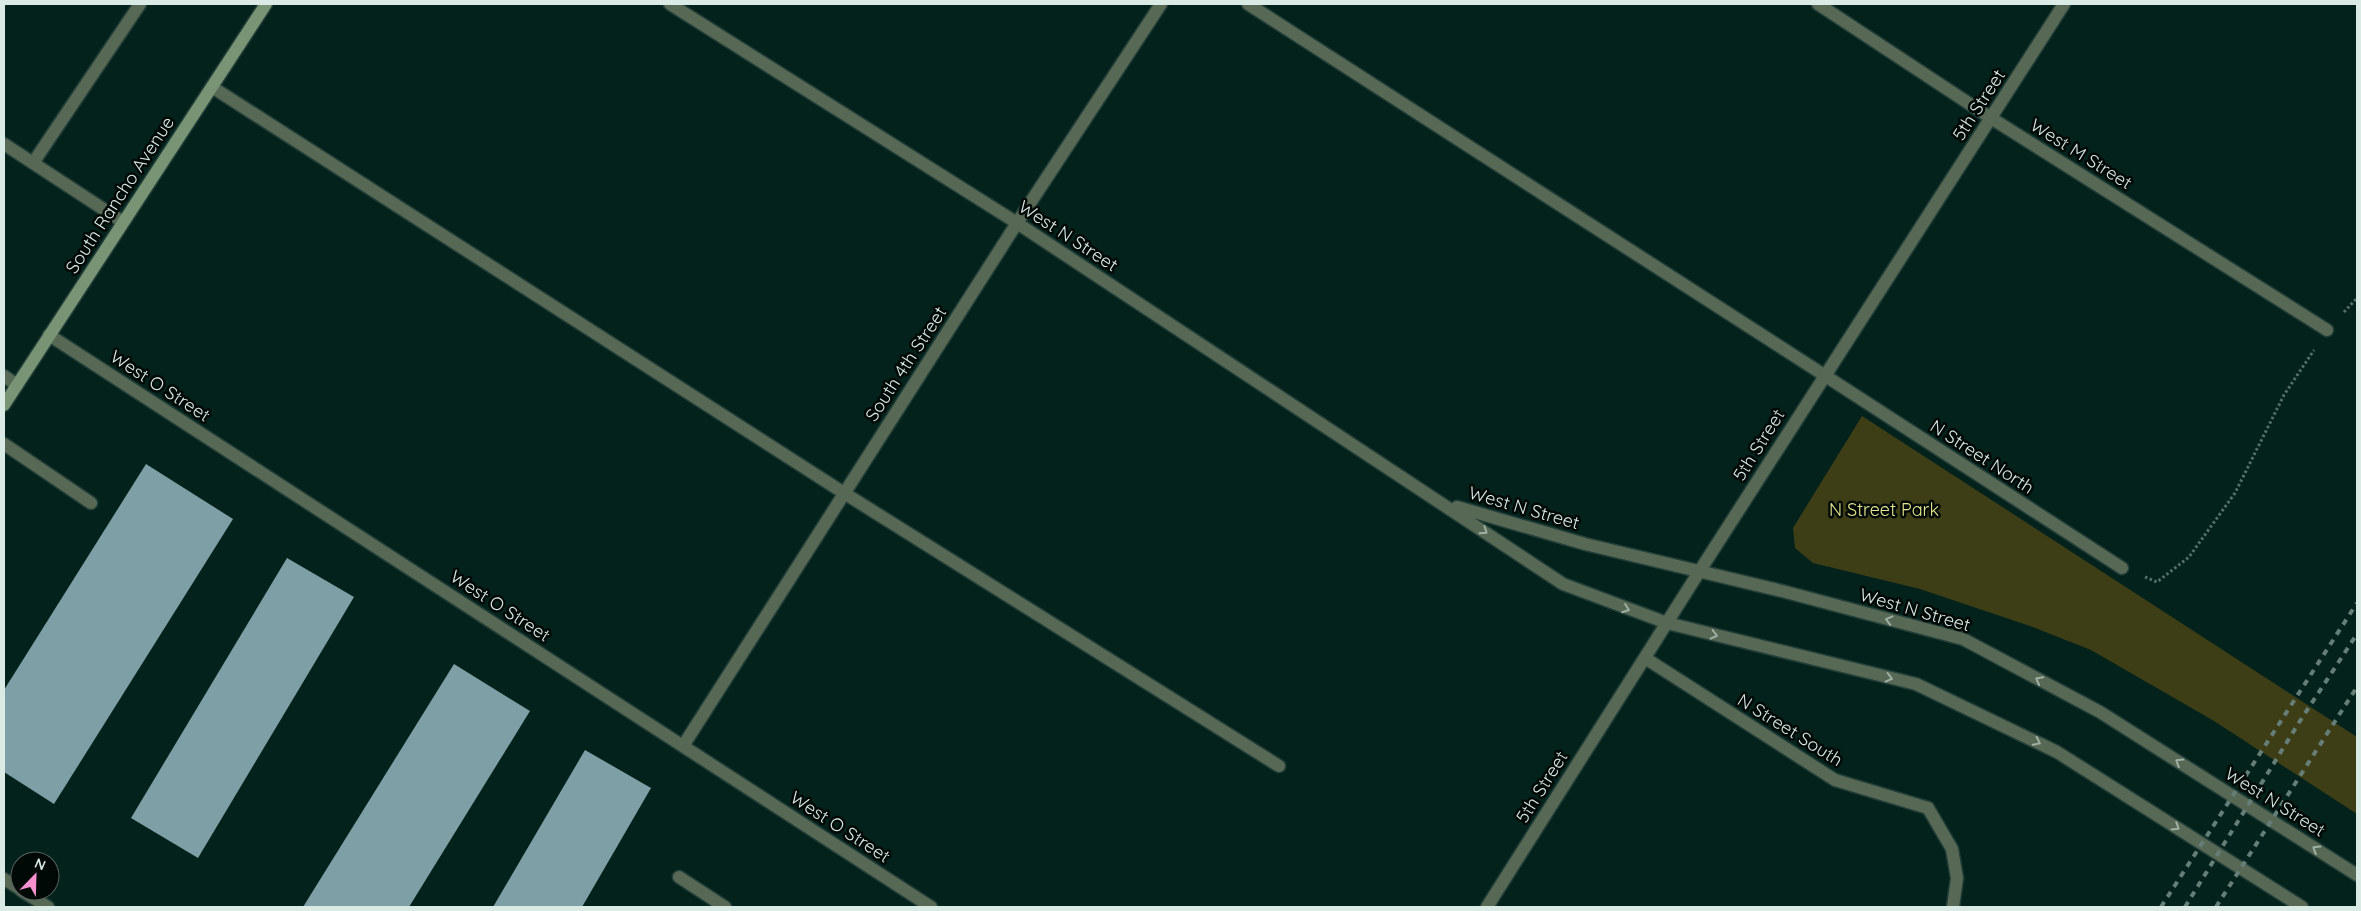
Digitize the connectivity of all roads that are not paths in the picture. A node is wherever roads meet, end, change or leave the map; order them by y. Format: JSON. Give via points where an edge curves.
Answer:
{"nodes":[{"id":1,"x":140,"y":4,"type":"edge"},
{"id":2,"x":266,"y":4,"type":"edge"},
{"id":3,"x":670,"y":4,"type":"edge"},
{"id":4,"x":1161,"y":4,"type":"edge"},
{"id":5,"x":1248,"y":4,"type":"edge"},
{"id":6,"x":1818,"y":4,"type":"edge"},
{"id":7,"x":2064,"y":4,"type":"edge"},
{"id":8,"x":212,"y":87,"type":"junction"},
{"id":9,"x":1991,"y":118,"type":"junction"},
{"id":10,"x":4,"y":144,"type":"edge"},
{"id":11,"x":32,"y":163,"type":"junction"},
{"id":12,"x":123,"y":222,"type":"junction"},
{"id":13,"x":1017,"y":223,"type":"junction"},
{"id":14,"x":2327,"y":330,"type":"road end"},
{"id":15,"x":49,"y":336,"type":"junction"},
{"id":16,"x":1824,"y":375,"type":"junction"},
{"id":17,"x":4,"y":376,"type":"edge"},
{"id":18,"x":17,"y":385,"type":"junction"},
{"id":19,"x":4,"y":405,"type":"edge"},
{"id":20,"x":4,"y":444,"type":"edge"},
{"id":21,"x":844,"y":493,"type":"junction"},
{"id":22,"x":91,"y":503,"type":"dead end"},
{"id":23,"x":1444,"y":503,"type":"junction"},
{"id":24,"x":2122,"y":568,"type":"road end"},
{"id":25,"x":1699,"y":572,"type":"junction"},
{"id":26,"x":1667,"y":623,"type":"junction"},
{"id":27,"x":1645,"y":658,"type":"junction"},
{"id":28,"x":683,"y":746,"type":"junction"},
{"id":29,"x":1279,"y":766,"type":"dead end"},
{"id":30,"x":2357,"y":875,"type":"edge"},
{"id":31,"x":679,"y":877,"type":"dead end"},
{"id":32,"x":1490,"y":906,"type":"edge"},
{"id":33,"x":725,"y":907,"type":"edge"},
{"id":34,"x":931,"y":907,"type":"edge"},
{"id":35,"x":1953,"y":907,"type":"edge"},
{"id":36,"x":2302,"y":907,"type":"edge"}],
"edges":[{"from":1,"to":11,"type":"street"},
{"from":2,"to":8,"type":"main road","name":"South Rancho Avenue"},
{"from":3,"to":13,"type":"street","name":"West N Street"},
{"from":4,"to":13,"type":"street","name":"South 4th Street"},
{"from":5,"to":16,"type":"street","name":"N Street North"},
{"from":6,"to":9,"type":"street","name":"West M Street"},
{"from":7,"to":9,"type":"street","name":"5th Street"},
{"from":8,"to":12,"type":"main road","name":"South Rancho Avenue"},
{"from":8,"to":21,"type":"street"},
{"from":9,"to":14,"type":"street","name":"West M Street"},
{"from":9,"to":16,"type":"street","name":"5th Street"},
{"from":10,"to":11,"type":"street"},
{"from":11,"to":12,"type":"street"},
{"from":12,"to":15,"type":"main road","name":"South Rancho Avenue"},
{"from":13,"to":21,"type":"street","name":"South 4th Street"},
{"from":13,"to":23,"type":"street","name":"West N Street"},
{"from":15,"to":18,"type":"main road","name":"South Rancho Avenue"},
{"from":15,"to":28,"type":"street","name":"West O Street"},
{"from":16,"to":24,"type":"street","name":"N Street North"},
{"from":16,"to":25,"type":"street","name":"5th Street"},
{"from":17,"to":18,"type":"street"},
{"from":18,"to":19,"type":"main road","name":"South Rancho Avenue"},
{"from":20,"to":22,"type":"street"},
{"from":21,"to":28,"type":"street","name":"South 4th Street"},
{"from":21,"to":29,"type":"street"},
{"from":23,"to":25,"type":"street","name":"West N Street","via":[[1585,544]]},
{"from":23,"to":26,"type":"street","name":"West N Street","one_way":true,"via":[[1563,584]]},
{"from":25,"to":26,"type":"street","name":"5th Street"},
{"from":30,"to":25,"type":"street","name":"West N Street","one_way":true,"via":[[2100,712],[1963,639]]},
{"from":26,"to":27,"type":"street","name":"5th Street"},
{"from":26,"to":36,"type":"street","name":"West N Street","one_way":true,"via":[[1916,684],[2058,752]]},
{"from":27,"to":32,"type":"street","name":"5th Street"},
{"from":27,"to":35,"type":"street","name":"N Street South","via":[[1834,780],[1928,808],[1952,849],[1957,878]]},
{"from":28,"to":34,"type":"street","name":"West O Street"},
{"from":31,"to":33,"type":"street"}]}
